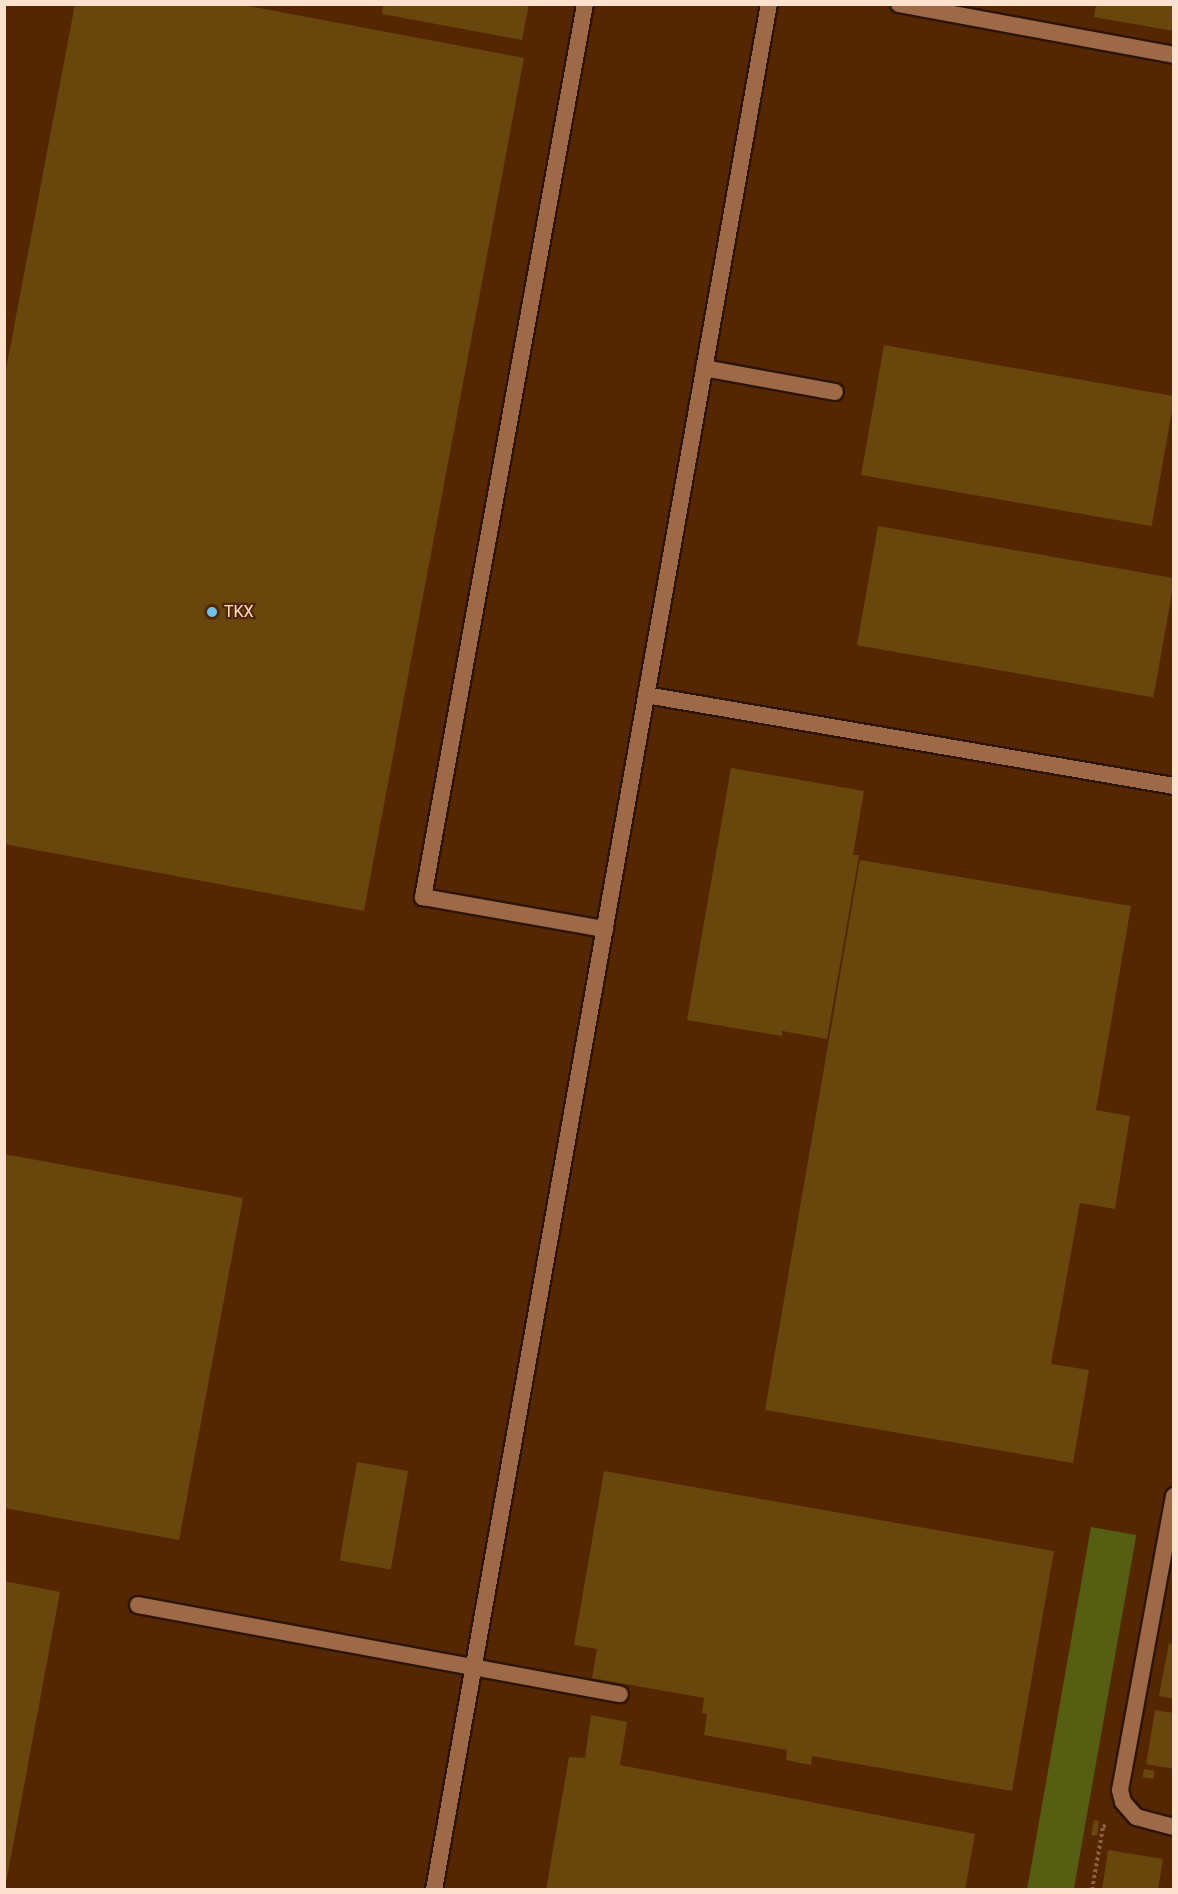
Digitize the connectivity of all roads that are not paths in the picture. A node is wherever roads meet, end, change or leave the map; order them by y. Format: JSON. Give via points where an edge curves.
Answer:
{"nodes":[{"id":1,"x":585,"y":4,"type":"edge"},
{"id":2,"x":769,"y":4,"type":"edge"},
{"id":3,"x":899,"y":4,"type":"edge"},
{"id":4,"x":1173,"y":55,"type":"edge"},
{"id":5,"x":704,"y":368,"type":"junction"},
{"id":6,"x":835,"y":392,"type":"dead end"},
{"id":7,"x":646,"y":695,"type":"junction"},
{"id":8,"x":1173,"y":786,"type":"edge"},
{"id":9,"x":605,"y":929,"type":"junction"},
{"id":10,"x":1173,"y":1496,"type":"edge"},
{"id":11,"x":138,"y":1605,"type":"dead end"},
{"id":12,"x":475,"y":1667,"type":"junction"},
{"id":13,"x":620,"y":1694,"type":"dead end"},
{"id":14,"x":1173,"y":1827,"type":"edge"},
{"id":15,"x":434,"y":1890,"type":"edge"}],
"edges":[{"from":1,"to":9,"type":"street","via":[[423,897]]},
{"from":2,"to":5,"type":"street"},
{"from":3,"to":4,"type":"street"},
{"from":5,"to":6,"type":"street"},
{"from":5,"to":7,"type":"street"},
{"from":7,"to":8,"type":"street"},
{"from":7,"to":9,"type":"street"},
{"from":9,"to":12,"type":"street"},
{"from":10,"to":14,"type":"street","via":[[1120,1790],[1127,1810],[1144,1821]]},
{"from":11,"to":12,"type":"street"},
{"from":12,"to":13,"type":"street"},
{"from":12,"to":15,"type":"street"}]}
